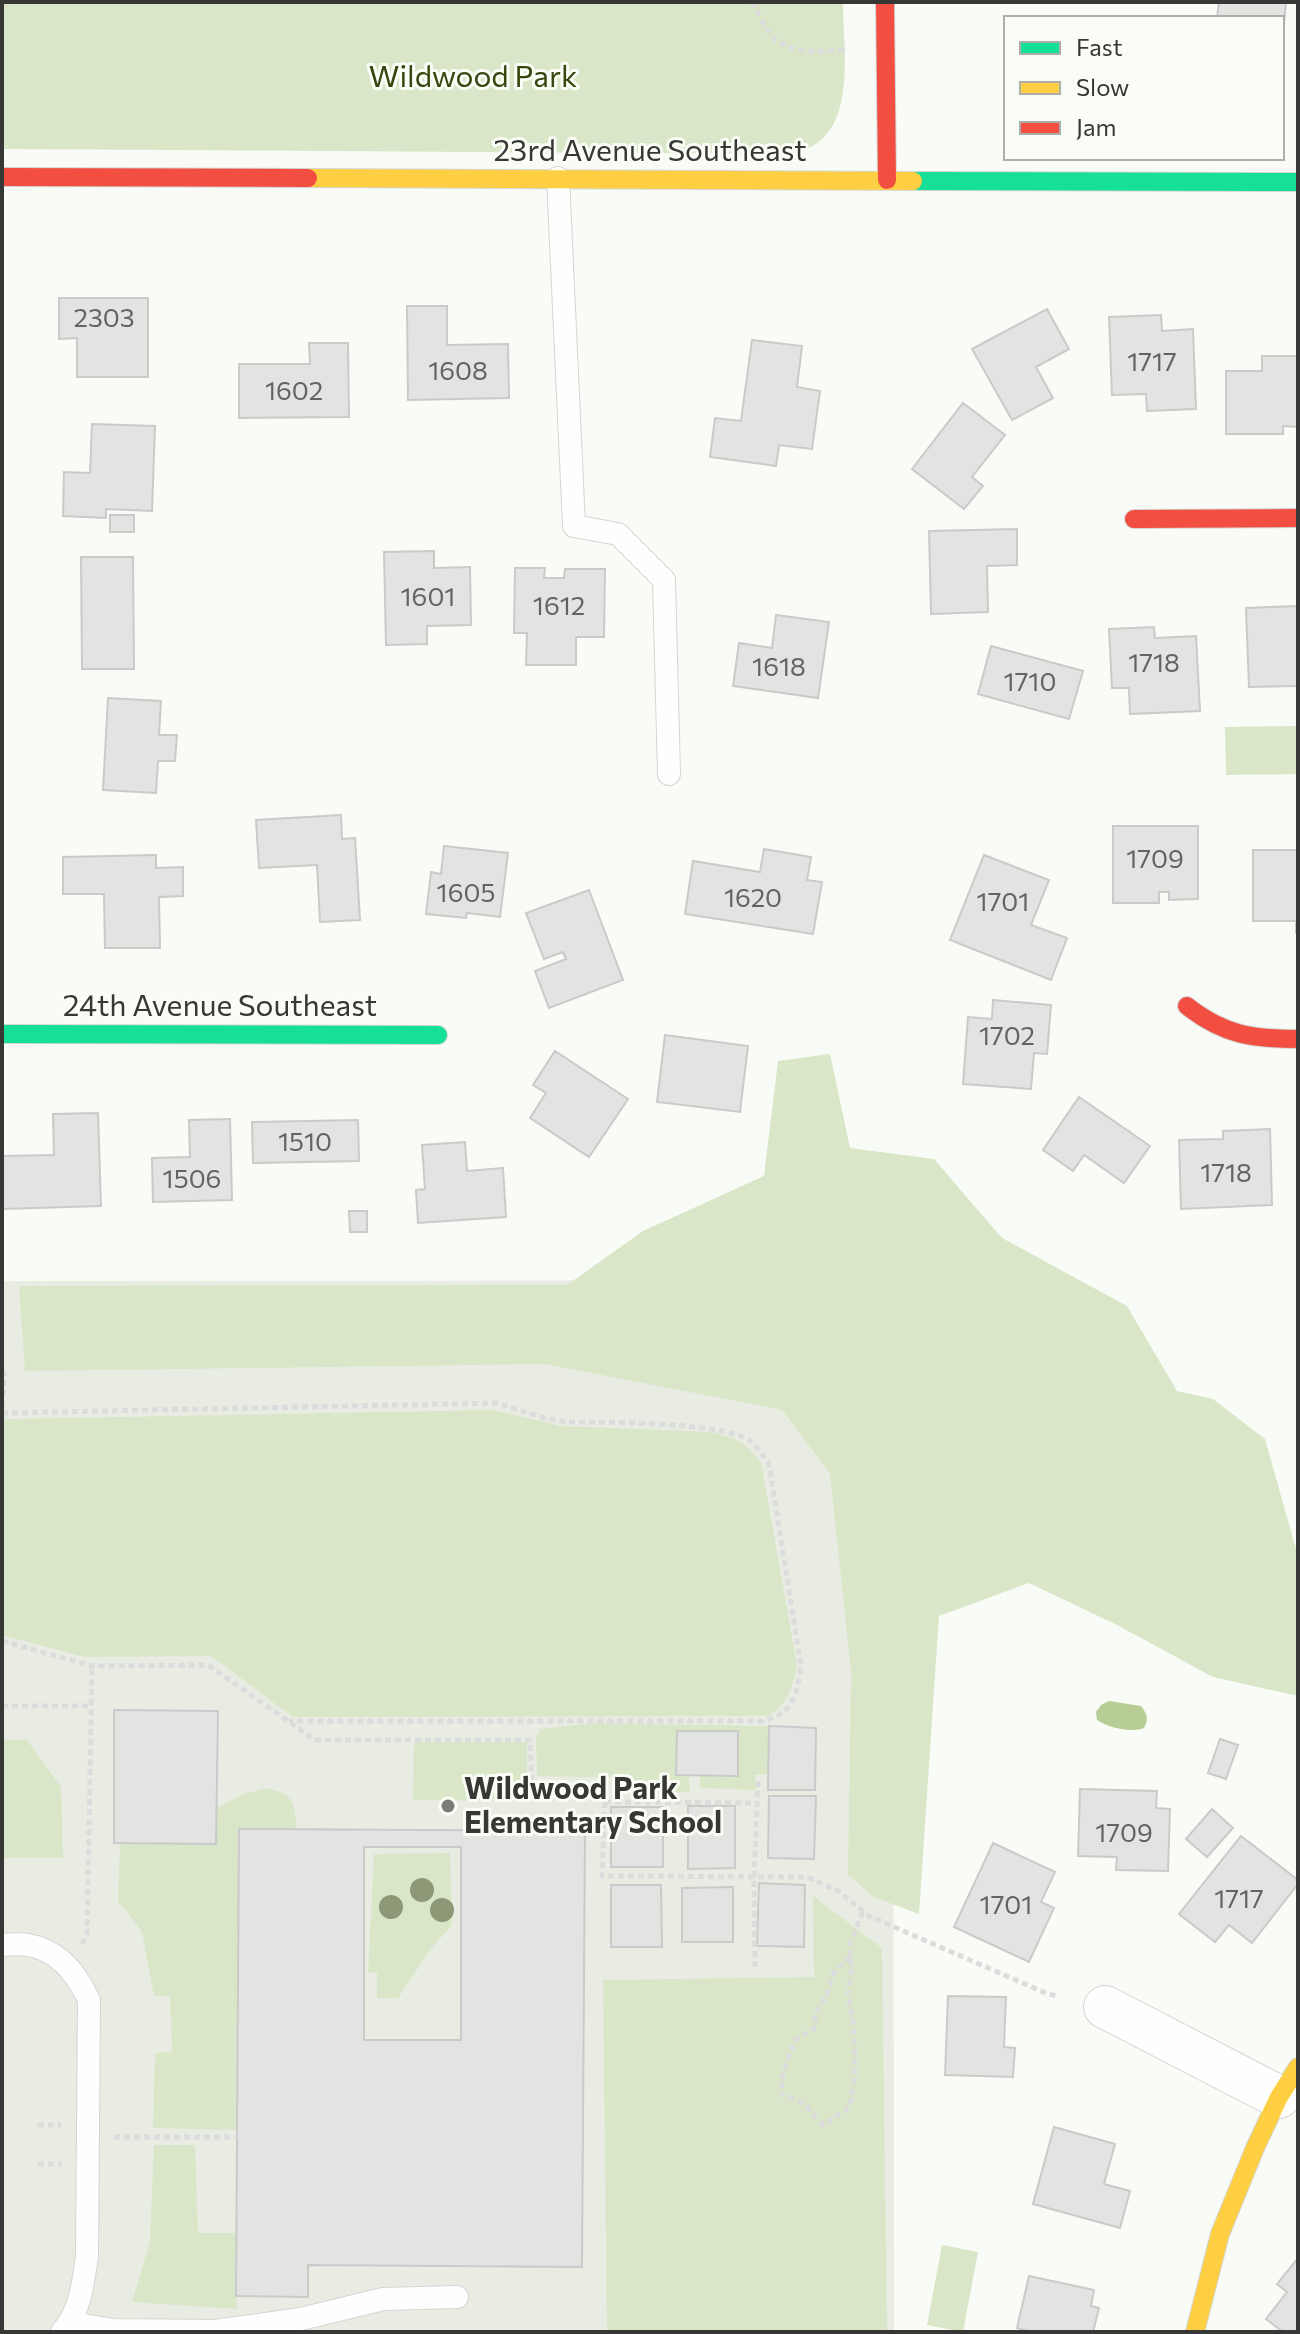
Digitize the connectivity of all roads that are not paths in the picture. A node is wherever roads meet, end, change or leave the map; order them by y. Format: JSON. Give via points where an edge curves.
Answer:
{"nodes":[{"id":1,"x":885,"y":2,"type":"edge"},
{"id":2,"x":2,"y":177,"type":"edge"},
{"id":3,"x":558,"y":178,"type":"junction"},
{"id":4,"x":887,"y":180,"type":"junction"},
{"id":5,"x":1298,"y":182,"type":"edge"},
{"id":6,"x":1298,"y":518,"type":"edge"},
{"id":7,"x":1134,"y":519,"type":"dead end"},
{"id":8,"x":669,"y":774,"type":"dead end"},
{"id":9,"x":1187,"y":1006,"type":"dead end"},
{"id":10,"x":2,"y":1034,"type":"edge"},
{"id":11,"x":438,"y":1035,"type":"dead end"},
{"id":12,"x":1298,"y":1039,"type":"edge"},
{"id":13,"x":2,"y":1945,"type":"edge"},
{"id":14,"x":1105,"y":2007,"type":"dead end"},
{"id":15,"x":1288,"y":2082,"type":"edge"},
{"id":16,"x":457,"y":2297,"type":"dead end"},
{"id":17,"x":66,"y":2328,"type":"edge"},
{"id":18,"x":1195,"y":2332,"type":"edge"}],
"edges":[{"from":1,"to":4,"type":"street"},
{"from":2,"to":3,"type":"street","name":"23rd Avenue Southeast"},
{"from":3,"to":4,"type":"street","name":"23rd Avenue Southeast"},
{"from":3,"to":8,"type":"lane","via":[[574,526],[618,534],[664,580]]},
{"from":4,"to":5,"type":"street","name":"23rd Avenue Southeast"},
{"from":6,"to":7,"type":"street"},
{"from":9,"to":12,"type":"street","via":[[1224,1032]]},
{"from":10,"to":11,"type":"street","name":"24th Avenue Southeast"},
{"from":13,"to":17,"type":"lane","via":[[29,1945],[61,1959],[89,2000],[87,2256],[82,2292]]},
{"from":14,"to":15,"type":"street"},
{"from":15,"to":18,"type":"street","via":[[1220,2234]]},
{"from":16,"to":17,"type":"lane","via":[[383,2299],[301,2319],[215,2331]]}]}
